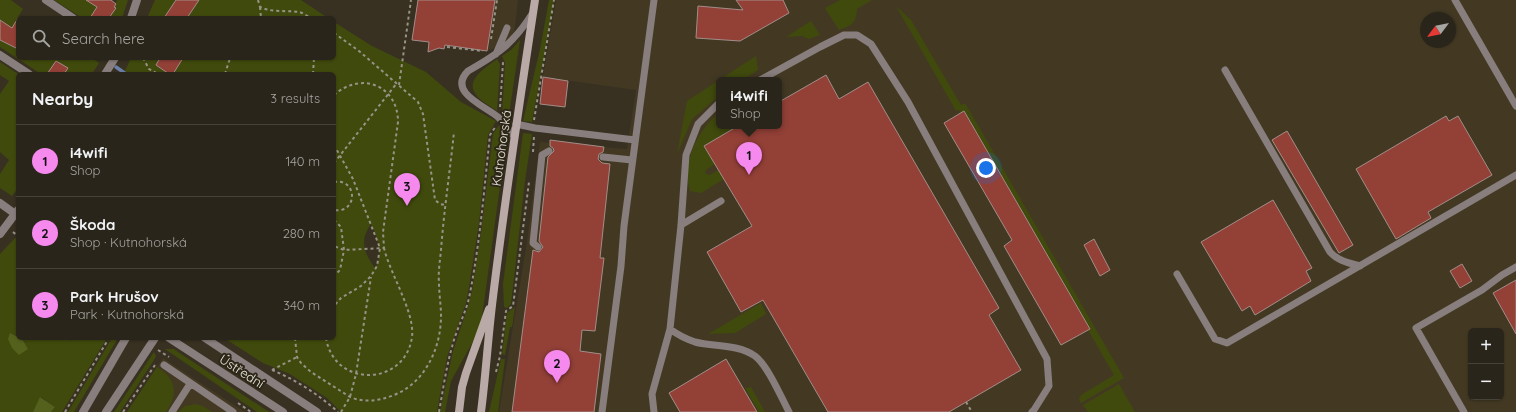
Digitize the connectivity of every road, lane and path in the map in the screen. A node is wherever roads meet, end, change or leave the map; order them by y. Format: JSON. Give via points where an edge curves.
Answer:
{"nodes":[{"id":1,"x":46,"y":0,"type":"edge"},
{"id":2,"x":137,"y":0,"type":"edge"},
{"id":3,"x":258,"y":0,"type":"edge"},
{"id":4,"x":411,"y":0,"type":"edge"},
{"id":5,"x":497,"y":0,"type":"edge"},
{"id":6,"x":535,"y":0,"type":"edge"},
{"id":7,"x":554,"y":0,"type":"edge"},
{"id":8,"x":654,"y":0,"type":"edge"},
{"id":9,"x":1455,"y":0,"type":"edge"},
{"id":10,"x":260,"y":7,"type":"junction"},
{"id":11,"x":533,"y":13,"type":"junction"},
{"id":12,"x":70,"y":16,"type":"edge"},
{"id":13,"x":132,"y":16,"type":"edge"},
{"id":14,"x":261,"y":16,"type":"edge"},
{"id":15,"x":307,"y":16,"type":"edge"},
{"id":16,"x":507,"y":28,"type":"dead end"},
{"id":17,"x":336,"y":34,"type":"edge"},
{"id":18,"x":491,"y":42,"type":"dead end"},
{"id":19,"x":446,"y":46,"type":"dead end"},
{"id":20,"x":487,"y":52,"type":"dead end"},
{"id":21,"x":0,"y":55,"type":"edge"},
{"id":22,"x":497,"y":56,"type":"junction"},
{"id":23,"x":114,"y":60,"type":"edge"},
{"id":24,"x":144,"y":60,"type":"edge"},
{"id":25,"x":229,"y":60,"type":"edge"},
{"id":26,"x":314,"y":60,"type":"edge"},
{"id":27,"x":1225,"y":70,"type":"dead end"},
{"id":28,"x":26,"y":72,"type":"edge"},
{"id":29,"x":106,"y":72,"type":"edge"},
{"id":30,"x":155,"y":72,"type":"edge"},
{"id":31,"x":226,"y":72,"type":"edge"},
{"id":32,"x":313,"y":72,"type":"edge"},
{"id":33,"x":765,"y":77,"type":"edge"},
{"id":34,"x":398,"y":84,"type":"junction"},
{"id":35,"x":336,"y":94,"type":"edge"},
{"id":36,"x":388,"y":94,"type":"junction"},
{"id":37,"x":716,"y":106,"type":"edge"},
{"id":38,"x":1516,"y":106,"type":"edge"},
{"id":39,"x":500,"y":112,"type":"dead end"},
{"id":40,"x":498,"y":123,"type":"dead end"},
{"id":41,"x":516,"y":124,"type":"junction"},
{"id":42,"x":535,"y":128,"type":"junction"},
{"id":43,"x":454,"y":132,"type":"dead end"},
{"id":44,"x":514,"y":136,"type":"junction"},
{"id":45,"x":534,"y":140,"type":"dead end"},
{"id":46,"x":635,"y":140,"type":"junction"},
{"id":47,"x":336,"y":148,"type":"edge"},
{"id":48,"x":549,"y":151,"type":"dead end"},
{"id":49,"x":532,"y":153,"type":"dead end"},
{"id":50,"x":341,"y":156,"type":"junction"},
{"id":51,"x":602,"y":157,"type":"dead end"},
{"id":52,"x":632,"y":160,"type":"junction"},
{"id":53,"x":336,"y":161,"type":"edge"},
{"id":54,"x":1516,"y":175,"type":"edge"},
{"id":55,"x":529,"y":179,"type":"dead end"},
{"id":56,"x":336,"y":182,"type":"edge"},
{"id":57,"x":721,"y":201,"type":"dead end"},
{"id":58,"x":0,"y":203,"type":"edge"},
{"id":59,"x":445,"y":205,"type":"junction"},
{"id":60,"x":336,"y":210,"type":"edge"},
{"id":61,"x":16,"y":212,"type":"edge"},
{"id":62,"x":16,"y":214,"type":"edge"},
{"id":63,"x":336,"y":222,"type":"edge"},
{"id":64,"x":681,"y":225,"type":"junction"},
{"id":65,"x":0,"y":234,"type":"edge"},
{"id":66,"x":336,"y":247,"type":"edge"},
{"id":67,"x":538,"y":247,"type":"dead end"},
{"id":68,"x":380,"y":248,"type":"junction"},
{"id":69,"x":384,"y":248,"type":"junction"},
{"id":70,"x":344,"y":250,"type":"junction"},
{"id":71,"x":1360,"y":266,"type":"junction"},
{"id":72,"x":1516,"y":267,"type":"edge"},
{"id":73,"x":336,"y":274,"type":"edge"},
{"id":74,"x":1177,"y":274,"type":"dead end"},
{"id":75,"x":371,"y":276,"type":"junction"},
{"id":76,"x":493,"y":299,"type":"junction"},
{"id":77,"x":336,"y":304,"type":"edge"},
{"id":78,"x":670,"y":329,"type":"junction"},
{"id":79,"x":108,"y":340,"type":"edge"},
{"id":80,"x":125,"y":340,"type":"edge"},
{"id":81,"x":153,"y":340,"type":"edge"},
{"id":82,"x":172,"y":340,"type":"edge"},
{"id":83,"x":208,"y":340,"type":"edge"},
{"id":84,"x":295,"y":340,"type":"edge"},
{"id":85,"x":326,"y":340,"type":"edge"},
{"id":86,"x":500,"y":356,"type":"dead end"},
{"id":87,"x":298,"y":357,"type":"junction"},
{"id":88,"x":161,"y":363,"type":"joint"},
{"id":89,"x":272,"y":370,"type":"dead end"},
{"id":90,"x":356,"y":374,"type":"junction"},
{"id":91,"x":290,"y":377,"type":"dead end"},
{"id":92,"x":190,"y":384,"type":"junction"},
{"id":93,"x":350,"y":397,"type":"junction"},
{"id":94,"x":966,"y":402,"type":"dead end"},
{"id":95,"x":65,"y":412,"type":"edge"},
{"id":96,"x":83,"y":412,"type":"edge"},
{"id":97,"x":106,"y":412,"type":"edge"},
{"id":98,"x":124,"y":412,"type":"edge"},
{"id":99,"x":172,"y":412,"type":"edge"},
{"id":100,"x":233,"y":412,"type":"edge"},
{"id":101,"x":283,"y":412,"type":"edge"},
{"id":102,"x":317,"y":412,"type":"edge"},
{"id":103,"x":338,"y":412,"type":"edge"},
{"id":104,"x":341,"y":412,"type":"edge"},
{"id":105,"x":439,"y":412,"type":"edge"},
{"id":106,"x":459,"y":412,"type":"edge"},
{"id":107,"x":481,"y":412,"type":"edge"},
{"id":108,"x":602,"y":412,"type":"edge"},
{"id":109,"x":654,"y":412,"type":"edge"},
{"id":110,"x":789,"y":412,"type":"edge"},
{"id":111,"x":972,"y":412,"type":"edge"},
{"id":112,"x":1032,"y":412,"type":"edge"},
{"id":113,"x":1464,"y":412,"type":"edge"}],
"edges":[{"from":1,"to":12,"type":"street"},
{"from":2,"to":13,"type":"street"},
{"from":3,"to":10,"type":"path"},
{"from":4,"to":34,"type":"path"},
{"from":5,"to":18,"type":"path"},
{"from":6,"to":11,"type":"main road","name":"Kutnohorská"},
{"from":7,"to":42,"type":"path","via":[[534,116]]},
{"from":8,"to":46,"type":"lane"},
{"from":9,"to":38,"type":"lane"},
{"from":10,"to":14,"type":"path"},
{"from":10,"to":15,"type":"path","via":[[274,11],[299,12]]},
{"from":11,"to":22,"type":"lane","via":[[514,40]]},
{"from":11,"to":41,"type":"main road","name":"Kutnohorská"},
{"from":16,"to":22,"type":"lane"},
{"from":17,"to":34,"type":"path"},
{"from":19,"to":20,"type":"path"},
{"from":21,"to":28,"type":"street"},
{"from":22,"to":39,"type":"path","via":[[503,63]]},
{"from":22,"to":44,"type":"lane","via":[[468,71],[461,81],[462,87],[475,102],[499,118]]},
{"from":23,"to":29,"type":"street"},
{"from":24,"to":30,"type":"path"},
{"from":25,"to":31,"type":"path"},
{"from":26,"to":32,"type":"path"},
{"from":27,"to":71,"type":"lane","via":[[1330,252],[1341,261]]},
{"from":33,"to":112,"type":"lane","via":[[844,35],[857,35],[871,44],[908,102],[1047,359],[1049,386]]},
{"from":34,"to":36,"type":"path"},
{"from":34,"to":59,"type":"path","via":[[422,108],[435,200]]},
{"from":35,"to":36,"type":"path","via":[[350,84],[361,83],[373,84]]},
{"from":36,"to":50,"type":"path"},
{"from":36,"to":69,"type":"path","via":[[397,110],[398,122],[383,232]]},
{"from":37,"to":64,"type":"lane","via":[[698,124],[686,155]]},
{"from":40,"to":105,"type":"path","via":[[490,136],[482,220],[468,300],[452,345]]},
{"from":41,"to":42,"type":"lane"},
{"from":41,"to":44,"type":"main road","name":"Kutnohorská"},
{"from":42,"to":46,"type":"lane"},
{"from":43,"to":59,"type":"path"},
{"from":44,"to":76,"type":"main road","name":"Kutnohorská"},
{"from":45,"to":49,"type":"path"},
{"from":46,"to":52,"type":"lane"},
{"from":47,"to":50,"type":"path"},
{"from":48,"to":67,"type":"lane","via":[[542,155],[533,243]]},
{"from":50,"to":53,"type":"path"},
{"from":50,"to":68,"type":"path","via":[[353,179]]},
{"from":51,"to":52,"type":"lane"},
{"from":52,"to":108,"type":"lane"},
{"from":54,"to":71,"type":"lane"},
{"from":55,"to":86,"type":"path","via":[[513,306],[506,311]]},
{"from":56,"to":60,"type":"path","via":[[347,185],[352,198],[345,209]]},
{"from":57,"to":64,"type":"lane"},
{"from":58,"to":61,"type":"street"},
{"from":59,"to":93,"type":"path","via":[[438,283],[441,316],[430,361],[417,380],[397,394],[368,401]]},
{"from":62,"to":65,"type":"street"},
{"from":63,"to":70,"type":"path","via":[[341,227]]},
{"from":64,"to":78,"type":"lane"},
{"from":66,"to":70,"type":"path"},
{"from":68,"to":69,"type":"path"},
{"from":68,"to":70,"type":"path"},
{"from":68,"to":75,"type":"path","via":[[377,266]]},
{"from":69,"to":90,"type":"path","via":[[411,322],[412,338],[402,359],[391,369],[378,374]]},
{"from":70,"to":73,"type":"path","via":[[340,270]]},
{"from":71,"to":74,"type":"lane","via":[[1227,343],[1215,339]]},
{"from":72,"to":113,"type":"lane","via":[[1416,328]]},
{"from":75,"to":77,"type":"path"},
{"from":75,"to":90,"type":"path"},
{"from":76,"to":106,"type":"main road","name":"Kutnohorská","via":[[466,373]]},
{"from":76,"to":107,"type":"main road","name":"Kutnohorská"},
{"from":78,"to":109,"type":"lane","via":[[652,394]]},
{"from":78,"to":110,"type":"lane","via":[[695,342],[740,349],[755,356],[766,370]]},
{"from":79,"to":95,"type":"path"},
{"from":80,"to":96,"type":"street"},
{"from":81,"to":97,"type":"street"},
{"from":82,"to":101,"type":"street","name":"Ústřední"},
{"from":83,"to":102,"type":"street","name":"Ústřední"},
{"from":84,"to":87,"type":"path"},
{"from":85,"to":90,"type":"path","via":[[334,359]]},
{"from":87,"to":89,"type":"path"},
{"from":87,"to":93,"type":"path","via":[[305,368]]},
{"from":88,"to":92,"type":"lane"},
{"from":88,"to":98,"type":"path"},
{"from":90,"to":93,"type":"path"},
{"from":91,"to":103,"type":"path"},
{"from":92,"to":99,"type":"lane"},
{"from":92,"to":100,"type":"lane"},
{"from":93,"to":104,"type":"path"},
{"from":94,"to":111,"type":"path"}]}
